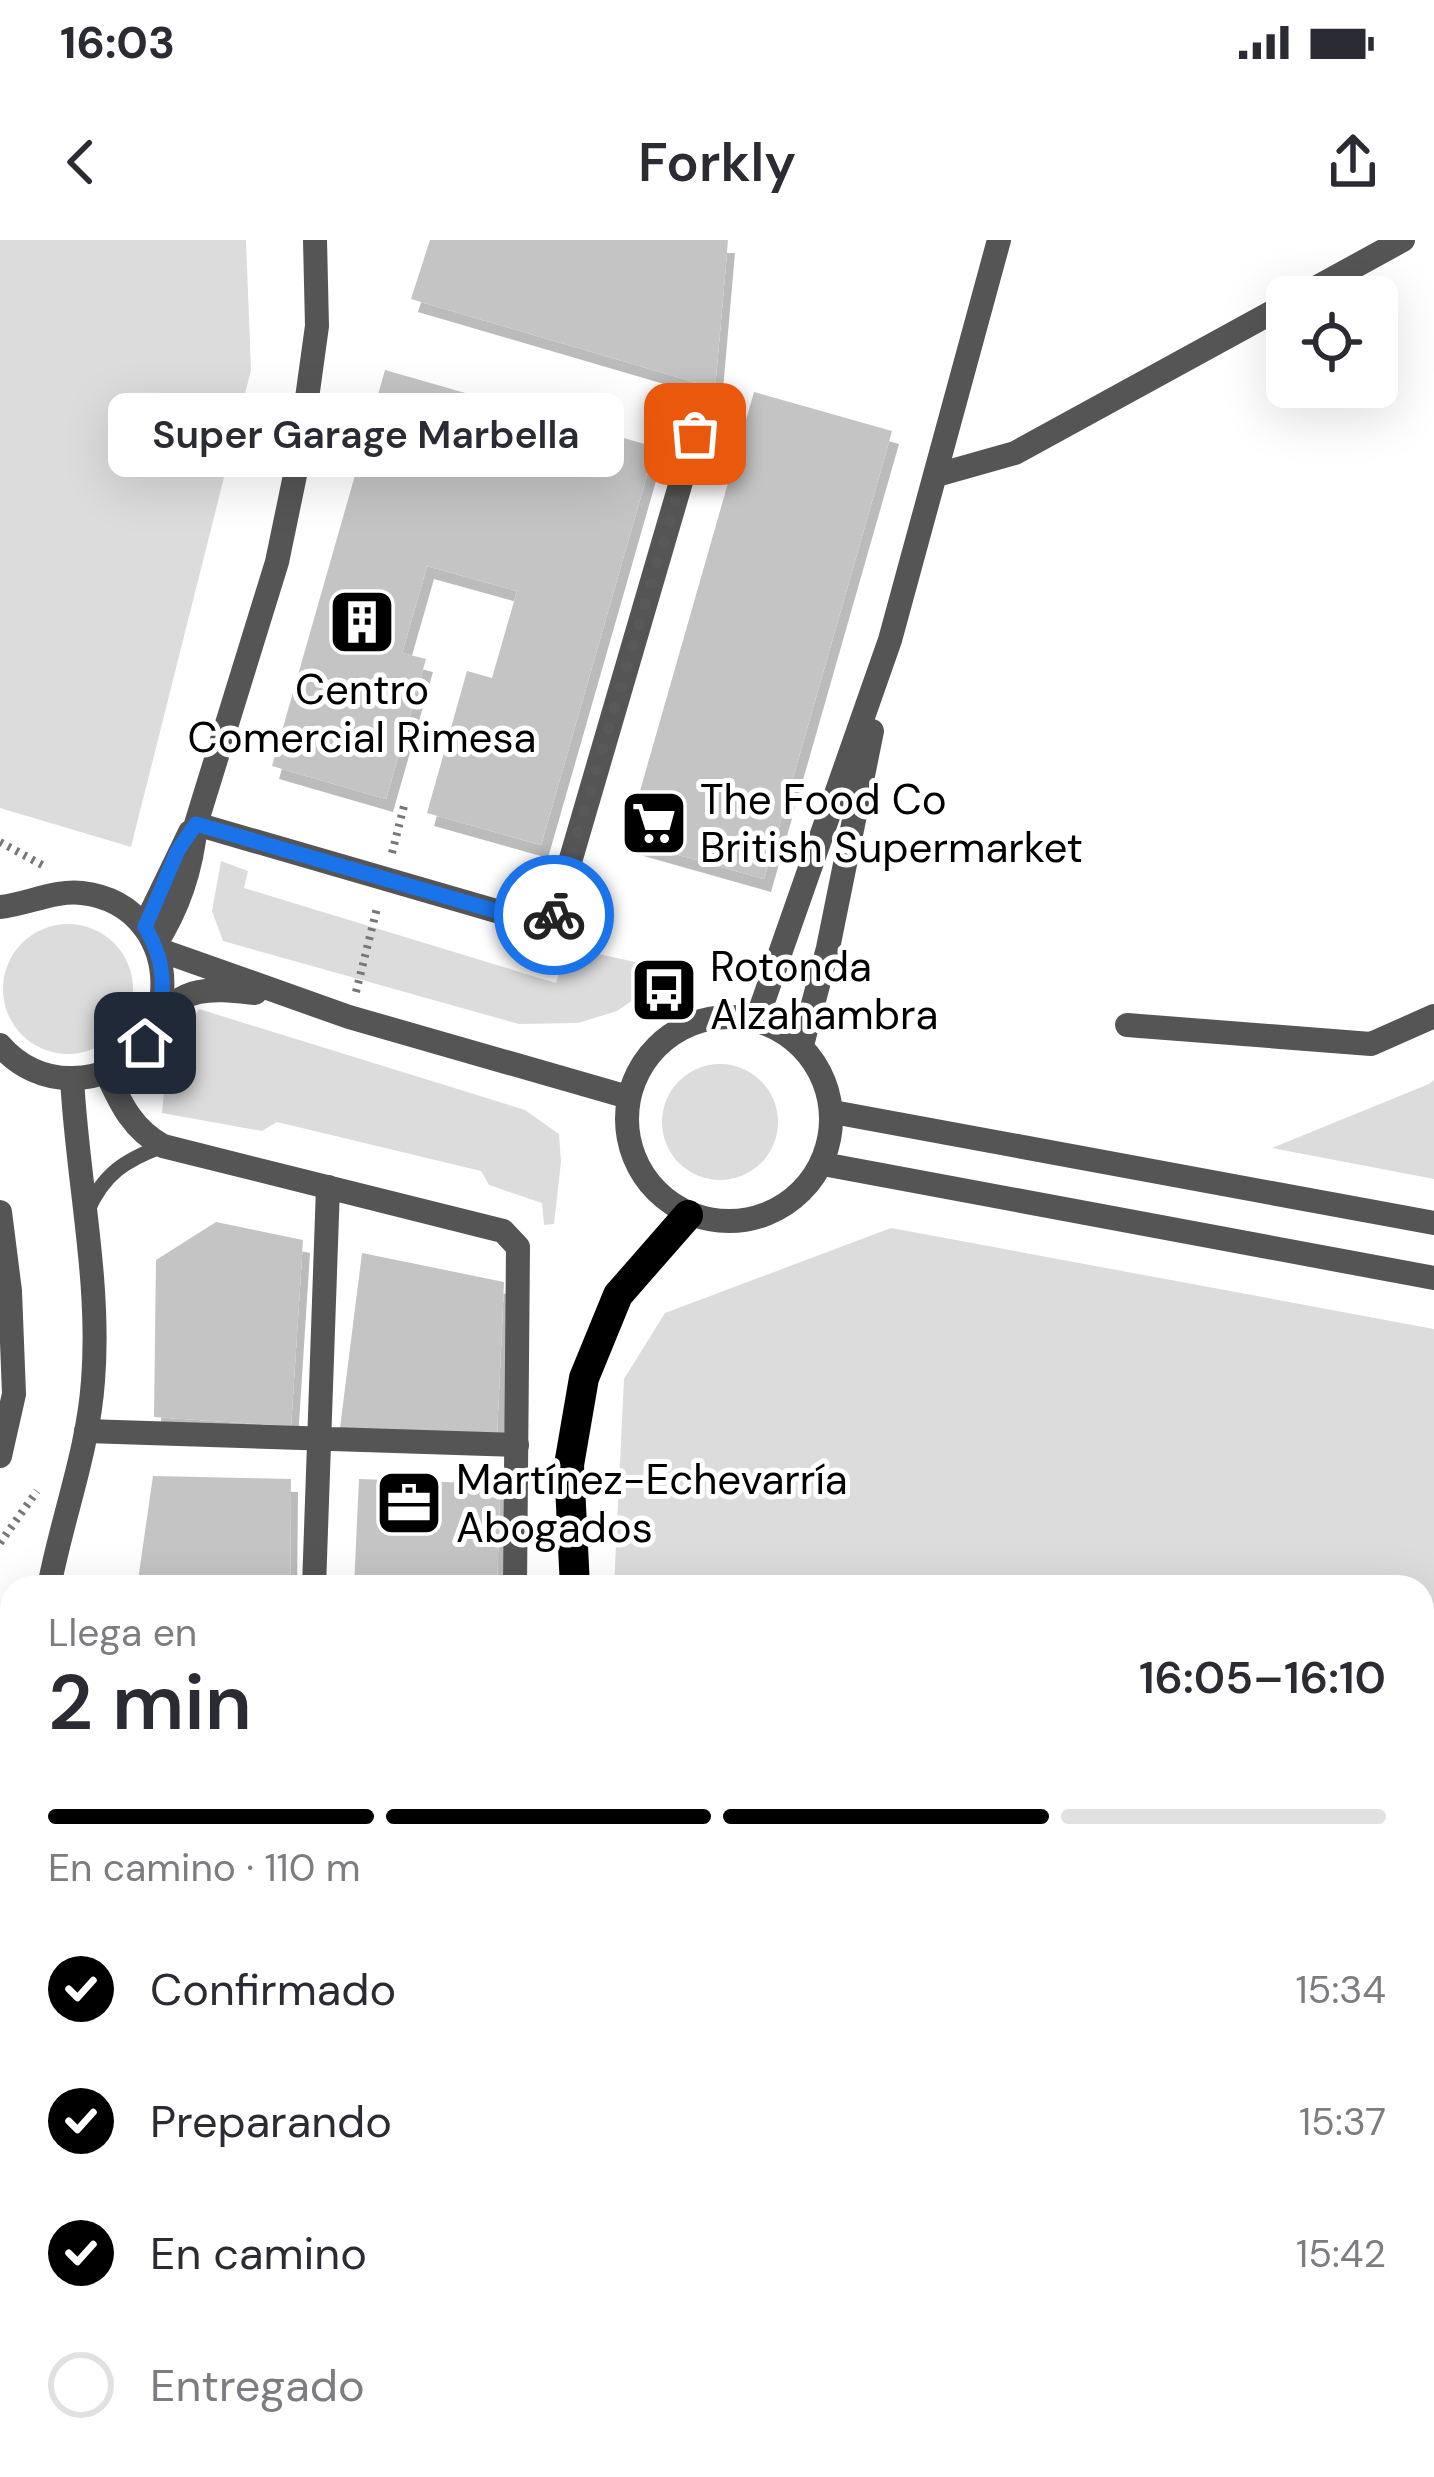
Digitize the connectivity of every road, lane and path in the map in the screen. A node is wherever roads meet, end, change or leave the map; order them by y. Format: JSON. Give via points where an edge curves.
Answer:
{"nodes":[{"id":1,"x":315,"y":240,"type":"edge"},
{"id":2,"x":999,"y":240,"type":"edge"},
{"id":3,"x":1403,"y":240,"type":"edge"},
{"id":4,"x":1337,"y":276,"type":"edge"},
{"id":5,"x":1266,"y":316,"type":"edge"},
{"id":6,"x":695,"y":434,"type":"dead end"},
{"id":7,"x":937,"y":475,"type":"junction"},
{"id":8,"x":890,"y":640,"type":"junction"},
{"id":9,"x":196,"y":824,"type":"junction"},
{"id":10,"x":13,"y":905,"type":"edge"},
{"id":11,"x":0,"y":926,"type":"edge"},
{"id":12,"x":152,"y":941,"type":"junction"},
{"id":13,"x":275,"y":993,"type":"junction"},
{"id":14,"x":1434,"y":1016,"type":"edge"},
{"id":15,"x":757,"y":1019,"type":"junction"},
{"id":16,"x":157,"y":1022,"type":"junction"},
{"id":17,"x":1127,"y":1025,"type":"dead end"},
{"id":18,"x":0,"y":1045,"type":"edge"},
{"id":19,"x":802,"y":1045,"type":"junction"},
{"id":20,"x":106,"y":1072,"type":"junction"},
{"id":21,"x":73,"y":1078,"type":"junction"},
{"id":22,"x":628,"y":1097,"type":"junction"},
{"id":23,"x":833,"y":1112,"type":"junction"},
{"id":24,"x":164,"y":1146,"type":"junction"},
{"id":25,"x":823,"y":1164,"type":"junction"},
{"id":26,"x":328,"y":1187,"type":"junction"},
{"id":27,"x":0,"y":1212,"type":"edge"},
{"id":28,"x":688,"y":1215,"type":"junction"},
{"id":29,"x":84,"y":1221,"type":"junction"},
{"id":30,"x":1434,"y":1223,"type":"edge"},
{"id":31,"x":1434,"y":1278,"type":"edge"},
{"id":32,"x":86,"y":1431,"type":"junction"},
{"id":33,"x":320,"y":1438,"type":"junction"},
{"id":34,"x":517,"y":1445,"type":"junction"},
{"id":35,"x":0,"y":1456,"type":"edge"},
{"id":36,"x":52,"y":1575,"type":"edge"},
{"id":37,"x":314,"y":1575,"type":"edge"},
{"id":38,"x":514,"y":1575,"type":"edge"},
{"id":39,"x":574,"y":1575,"type":"edge"}],
"edges":[{"from":1,"to":9,"type":"street","via":[[317,326],[299,456],[277,562]]},
{"from":2,"to":7,"type":"street"},
{"from":3,"to":4,"type":"street"},
{"from":5,"to":7,"type":"street","via":[[1015,453]]},
{"from":6,"to":9,"type":"street","via":[[551,927]]},
{"from":7,"to":8,"type":"street"},
{"from":8,"to":15,"type":"street"},
{"from":8,"to":19,"type":"street"},
{"from":9,"to":12,"type":"street","via":[[170,922]]},
{"from":10,"to":11,"type":"street"},
{"from":10,"to":12,"type":"street","via":[[91,895],[126,910]]},
{"from":12,"to":13,"type":"street"},
{"from":12,"to":16,"type":"street","via":[[163,973]]},
{"from":13,"to":16,"type":"street","via":[[199,990],[181,996]]},
{"from":13,"to":22,"type":"street"},
{"from":14,"to":17,"type":"street","via":[[1371,1044]]},
{"from":15,"to":19,"type":"street"},
{"from":15,"to":22,"type":"street","via":[[724,1016],[662,1040]]},
{"from":16,"to":20,"type":"street","via":[[145,1043]]},
{"from":18,"to":21,"type":"street","via":[[33,1071]]},
{"from":19,"to":23,"type":"street"},
{"from":20,"to":21,"type":"street"},
{"from":20,"to":24,"type":"street","via":[[128,1118]]},
{"from":21,"to":29,"type":"street"},
{"from":22,"to":28,"type":"street","via":[[631,1154],[654,1190]]},
{"from":23,"to":25,"type":"street"},
{"from":23,"to":30,"type":"street"},
{"from":24,"to":26,"type":"street"},
{"from":24,"to":29,"type":"lane","via":[[98,1186]]},
{"from":25,"to":28,"type":"street","via":[[799,1196],[726,1224]]},
{"from":25,"to":31,"type":"street"},
{"from":26,"to":33,"type":"street"},
{"from":26,"to":34,"type":"street","via":[[503,1231],[518,1247]]},
{"from":27,"to":35,"type":"street","via":[[14,1394]]},
{"from":28,"to":39,"type":"main road","via":[[618,1294],[584,1378],[568,1466]]},
{"from":29,"to":32,"type":"street","via":[[93,1299]]},
{"from":32,"to":33,"type":"street"},
{"from":32,"to":36,"type":"street"},
{"from":33,"to":34,"type":"street"},
{"from":33,"to":37,"type":"street"},
{"from":34,"to":38,"type":"street"}]}
